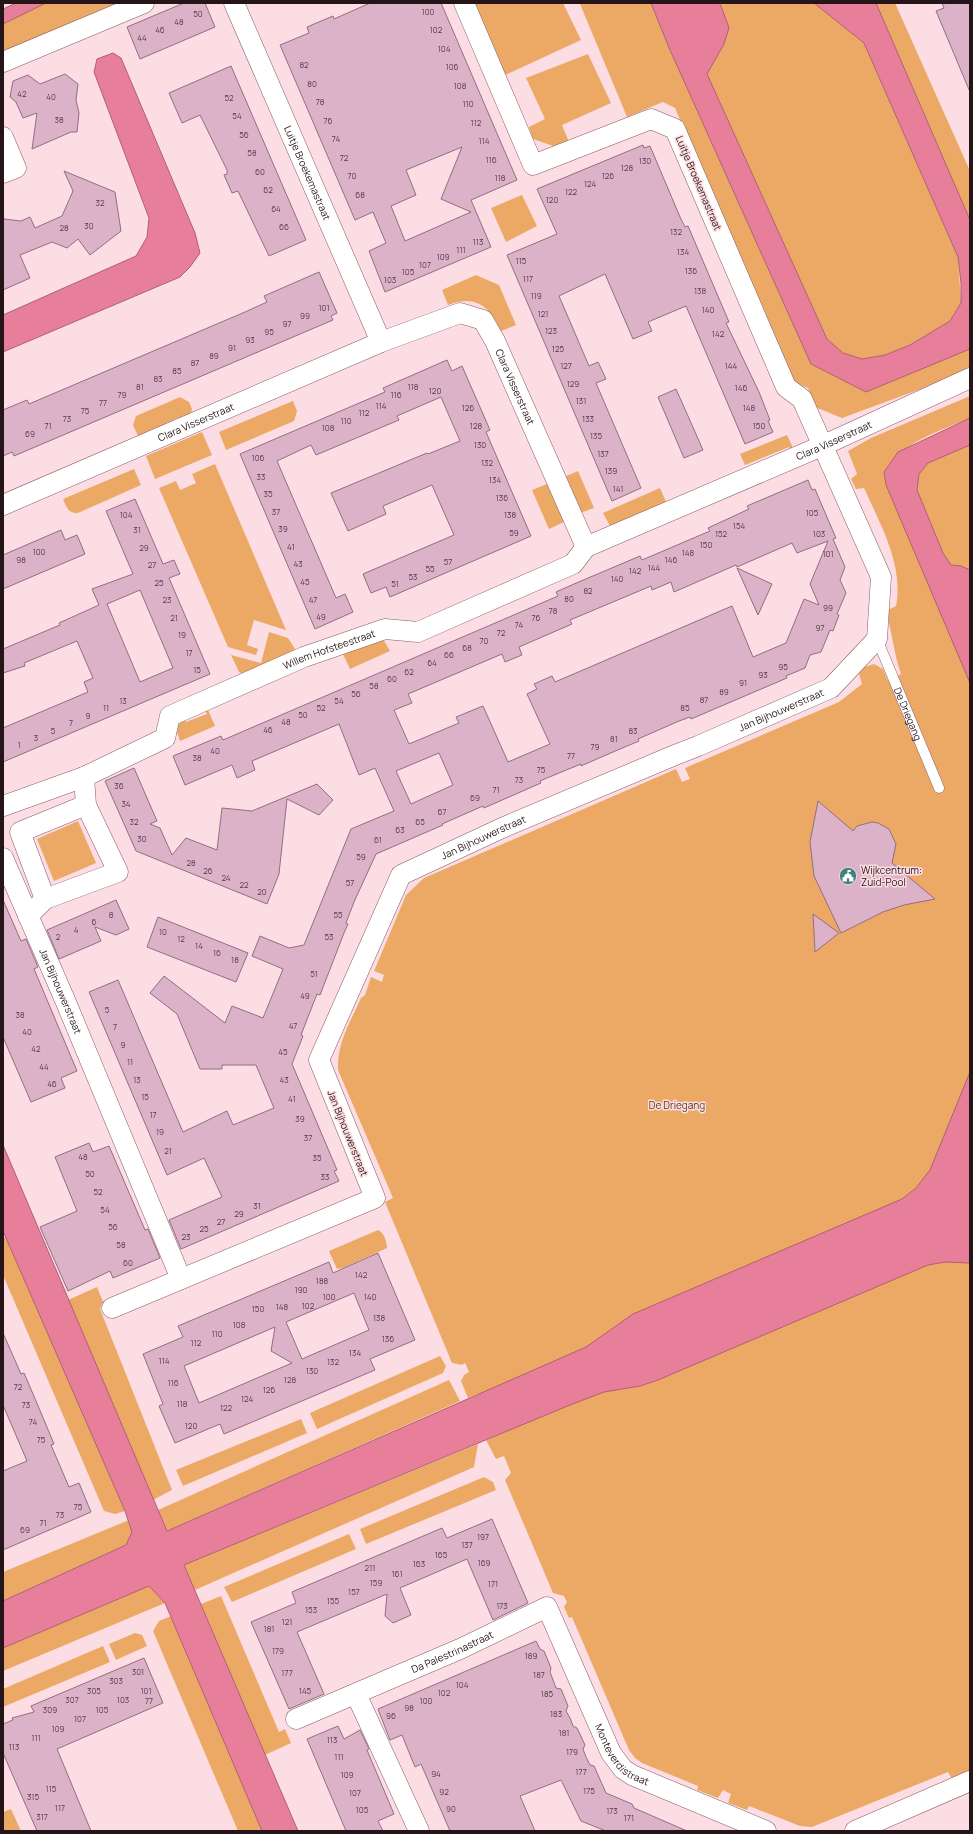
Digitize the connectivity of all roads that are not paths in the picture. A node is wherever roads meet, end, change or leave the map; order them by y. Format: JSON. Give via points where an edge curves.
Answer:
{"nodes":[{"id":1,"x":144,"y":3,"type":"edge"},
{"id":2,"x":234,"y":3,"type":"edge"},
{"id":3,"x":464,"y":3,"type":"edge"},
{"id":4,"x":3,"y":62,"type":"edge"},
{"id":5,"x":3,"y":137,"type":"edge"},
{"id":6,"x":3,"y":173,"type":"edge"},
{"id":7,"x":382,"y":342,"type":"junction"},
{"id":8,"x":970,"y":378,"type":"edge"},
{"id":9,"x":824,"y":445,"type":"junction"},
{"id":10,"x":3,"y":505,"type":"edge"},
{"id":11,"x":586,"y":546,"type":"junction"},
{"id":12,"x":877,"y":640,"type":"junction"},
{"id":13,"x":84,"y":777,"type":"junction"},
{"id":14,"x":939,"y":788,"type":"dead end"},
{"id":15,"x":86,"y":805,"type":"junction"},
{"id":16,"x":3,"y":806,"type":"edge"},
{"id":17,"x":3,"y":858,"type":"edge"},
{"id":18,"x":45,"y":899,"type":"junction"},
{"id":19,"x":28,"y":916,"type":"junction"},
{"id":20,"x":181,"y":1279,"type":"junction"},
{"id":21,"x":112,"y":1308,"type":"dead end"},
{"id":22,"x":547,"y":1607,"type":"joint"},
{"id":23,"x":356,"y":1694,"type":"junction"},
{"id":24,"x":296,"y":1719,"type":"dead end"},
{"id":25,"x":970,"y":1781,"type":"edge"},
{"id":26,"x":419,"y":1831,"type":"edge"},
{"id":27,"x":766,"y":1831,"type":"edge"},
{"id":28,"x":855,"y":1831,"type":"edge"}],
"edges":[{"from":1,"to":4,"type":"street"},
{"from":2,"to":7,"type":"street","name":"Luitje Broekemastraat"},
{"from":3,"to":9,"type":"street","name":"Luitje Broekemastraat","via":[[533,165],[652,119],[676,129],[786,387],[802,399]]},
{"from":5,"to":6,"type":"street","via":[[16,168]]},
{"from":7,"to":10,"type":"street","name":"Clara Visserstraat"},
{"from":7,"to":11,"type":"street","name":"Clara Visserstraat","via":[[460,313],[483,320],[495,341]]},
{"from":8,"to":9,"type":"street","name":"Clara Visserstraat"},
{"from":9,"to":11,"type":"street","name":"Clara Visserstraat"},
{"from":9,"to":12,"type":"street","via":[[881,577]]},
{"from":11,"to":13,"type":"street","name":"Willem Hofsteestraat","via":[[572,564],[418,632],[385,629],[304,657],[170,716],[165,738]]},
{"from":12,"to":14,"type":"lane","name":"De Driegang"},
{"from":12,"to":20,"type":"street","name":"Jan Bijhouwerstraat","via":[[831,688],[502,828],[401,875],[319,1060],[375,1198]]},
{"from":13,"to":15,"type":"street"},
{"from":13,"to":16,"type":"street","name":"Willem Hofsteestraat"},
{"from":15,"to":18,"type":"street","via":[[20,832]]},
{"from":15,"to":18,"type":"street","via":[[118,872]]},
{"from":17,"to":19,"type":"street","name":"Jan Bijhouwerstraat"},
{"from":18,"to":19,"type":"street"},
{"from":19,"to":20,"type":"street","name":"Jan Bijhouwerstraat"},
{"from":20,"to":21,"type":"street","name":"Jan Bijhouwerstraat"},
{"from":22,"to":23,"type":"street","name":"Da Palestrinastraat","via":[[460,1649]]},
{"from":22,"to":27,"type":"street","name":"Monteverdistraat","via":[[611,1754],[623,1769]]},
{"from":23,"to":24,"type":"street","name":"Da Palestrinastraat"},
{"from":23,"to":26,"type":"street"},
{"from":25,"to":28,"type":"street"}]}
